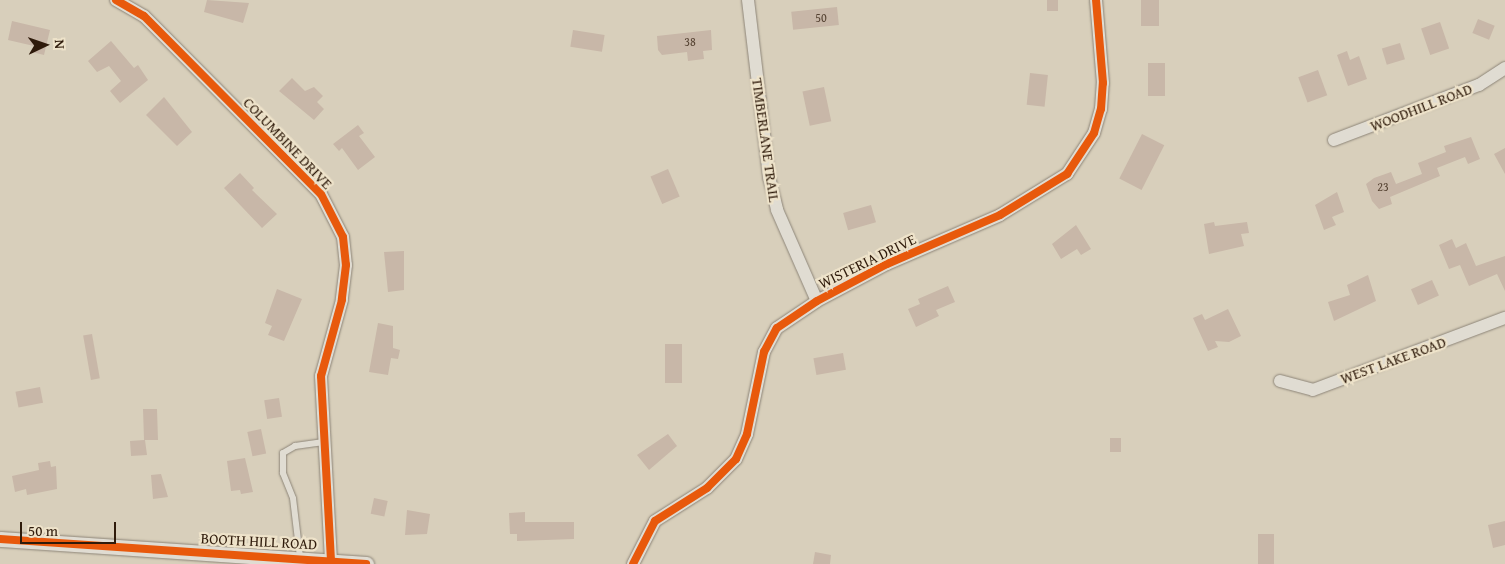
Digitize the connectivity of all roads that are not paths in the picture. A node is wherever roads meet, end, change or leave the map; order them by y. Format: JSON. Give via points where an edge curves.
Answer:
{"nodes":[{"id":1,"x":116,"y":0,"type":"edge"},
{"id":2,"x":748,"y":0,"type":"edge"},
{"id":3,"x":1096,"y":0,"type":"edge"},
{"id":4,"x":1505,"y":68,"type":"edge"},
{"id":5,"x":1334,"y":140,"type":"dead end"},
{"id":6,"x":817,"y":301,"type":"junction"},
{"id":7,"x":1505,"y":318,"type":"edge"},
{"id":8,"x":1280,"y":381,"type":"dead end"},
{"id":9,"x":322,"y":442,"type":"junction"},
{"id":10,"x":0,"y":539,"type":"edge"},
{"id":11,"x":300,"y":557,"type":"junction"},
{"id":12,"x":332,"y":560,"type":"junction"},
{"id":13,"x":366,"y":564,"type":"edge"},
{"id":14,"x":633,"y":564,"type":"edge"}],
"edges":[{"from":1,"to":9,"type":"street","name":"COLUMBINE DRIVE","via":[[144,16],[321,194],[343,237],[346,265],[342,300],[321,376]]},
{"from":2,"to":6,"type":"street","name":"TIMBERLANE TRAIL","via":[[769,178],[777,210]]},
{"from":3,"to":6,"type":"street","name":"WISTERIA DRIVE","via":[[1103,83],[1100,109],[1094,133],[1067,174],[1000,215],[887,264]]},
{"from":4,"to":5,"type":"street","name":"WOODHILL ROAD","via":[[1479,85]]},
{"from":6,"to":14,"type":"street","name":"WISTERIA DRIVE","via":[[777,328],[764,352],[747,434],[736,459],[712,484],[655,521]]},
{"from":7,"to":8,"type":"street","name":"WEST LAKE ROAD","via":[[1313,390]]},
{"from":9,"to":11,"type":"lane","via":[[295,446],[283,453],[283,474],[293,498]]},
{"from":9,"to":12,"type":"street","name":"COLUMBINE DRIVE"},
{"from":10,"to":11,"type":"street","name":"BOOTH HILL ROAD"},
{"from":11,"to":12,"type":"street","name":"BOOTH HILL ROAD"},
{"from":12,"to":13,"type":"street","name":"BOOTH HILL ROAD"}]}
